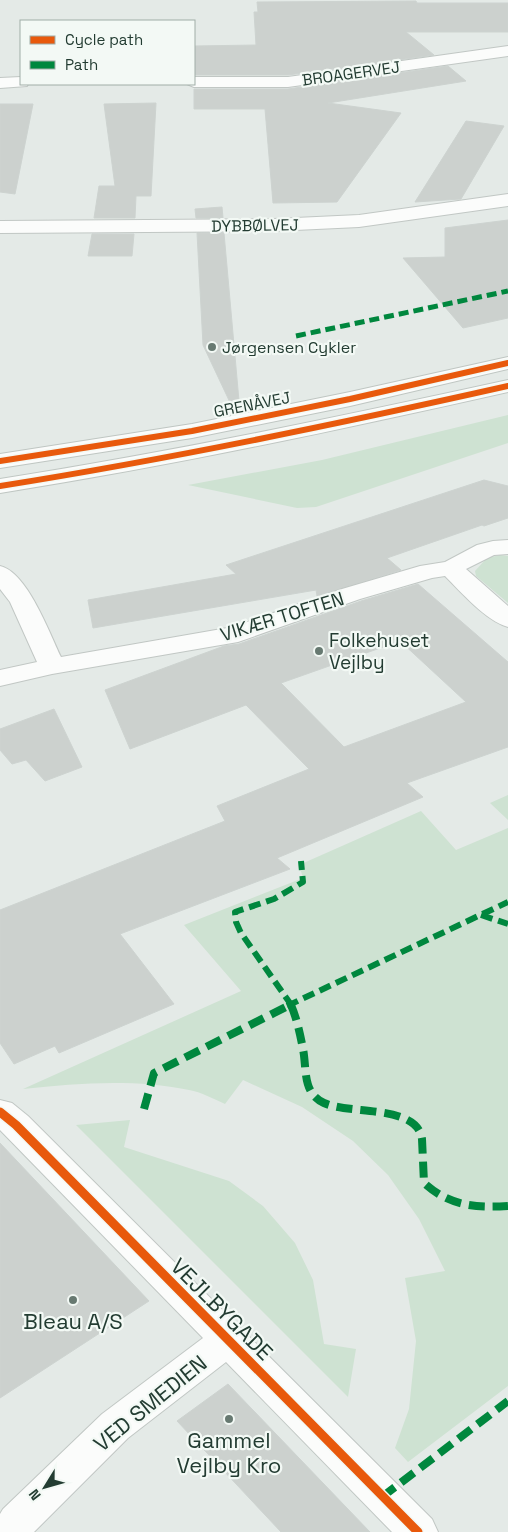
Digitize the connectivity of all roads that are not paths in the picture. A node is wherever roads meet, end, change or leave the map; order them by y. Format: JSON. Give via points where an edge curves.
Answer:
{"nodes":[{"id":1,"x":508,"y":51,"type":"edge"},
{"id":2,"x":0,"y":82,"type":"edge"},
{"id":3,"x":20,"y":82,"type":"edge"},
{"id":4,"x":195,"y":82,"type":"edge"},
{"id":5,"x":508,"y":200,"type":"edge"},
{"id":6,"x":0,"y":226,"type":"edge"},
{"id":7,"x":508,"y":362,"type":"edge"},
{"id":8,"x":508,"y":386,"type":"edge"},
{"id":9,"x":0,"y":461,"type":"edge"},
{"id":10,"x":0,"y":486,"type":"edge"},
{"id":11,"x":508,"y":547,"type":"edge"},
{"id":12,"x":451,"y":568,"type":"junction"},
{"id":13,"x":0,"y":573,"type":"edge"},
{"id":14,"x":508,"y":619,"type":"edge"},
{"id":15,"x":52,"y":666,"type":"junction"},
{"id":16,"x":0,"y":678,"type":"edge"},
{"id":17,"x":0,"y":1112,"type":"edge"},
{"id":18,"x":227,"y":1340,"type":"junction"},
{"id":19,"x":10,"y":1532,"type":"edge"},
{"id":20,"x":418,"y":1532,"type":"edge"}],
"edges":[{"from":1,"to":4,"type":"street","name":"BROAGERVEJ","via":[[288,82]]},
{"from":2,"to":3,"type":"street"},
{"from":5,"to":6,"type":"street","name":"DYBBØLVEJ","via":[[359,221],[274,225]]},
{"from":7,"to":9,"type":"street","name":"GRENÅVEJ","via":[[350,399],[192,430]]},
{"from":8,"to":10,"type":"street","name":"GRENÅVEJ","via":[[206,451]]},
{"from":11,"to":12,"type":"street","name":"VIKÆR TOFTEN","via":[[476,553]]},
{"from":12,"to":14,"type":"street"},
{"from":12,"to":15,"type":"street","name":"VIKÆR TOFTEN","via":[[412,576],[238,634]]},
{"from":13,"to":15,"type":"street","via":[[22,600]]},
{"from":15,"to":16,"type":"street","name":"VIKÆR TOFTEN"},
{"from":17,"to":18,"type":"street","name":"VEJLBYGADE"},
{"from":18,"to":19,"type":"street","name":"VED SMEDIEN","via":[[115,1426]]},
{"from":18,"to":20,"type":"street","name":"VEJLBYGADE"}]}
